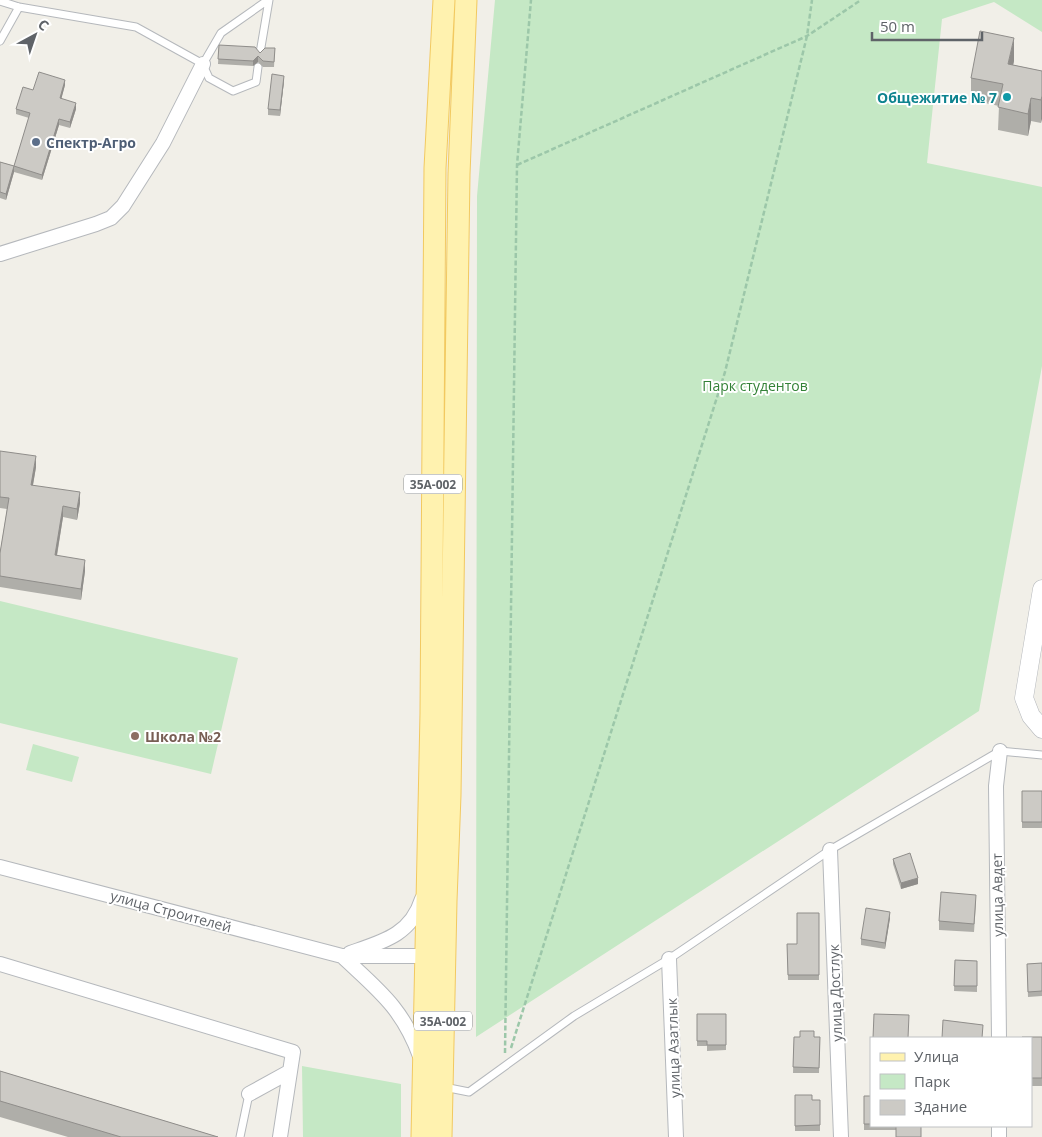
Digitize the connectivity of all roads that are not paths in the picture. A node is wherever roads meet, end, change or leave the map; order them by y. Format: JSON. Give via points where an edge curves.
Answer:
{"nodes":[{"id":1,"x":268,"y":0,"type":"edge"},
{"id":2,"x":444,"y":0,"type":"edge"},
{"id":3,"x":466,"y":0,"type":"edge"},
{"id":4,"x":0,"y":1,"type":"edge"},
{"id":5,"x":18,"y":7,"type":"junction"},
{"id":6,"x":0,"y":41,"type":"edge"},
{"id":7,"x":260,"y":53,"type":"edge"},
{"id":8,"x":203,"y":64,"type":"junction"},
{"id":9,"x":258,"y":67,"type":"dead end"},
{"id":10,"x":0,"y":254,"type":"edge"},
{"id":11,"x":1041,"y":596,"type":"edge"},
{"id":12,"x":1042,"y":729,"type":"edge"},
{"id":13,"x":1000,"y":751,"type":"junction"},
{"id":14,"x":1042,"y":755,"type":"edge"},
{"id":15,"x":830,"y":850,"type":"junction"},
{"id":16,"x":0,"y":867,"type":"edge"},
{"id":17,"x":428,"y":881,"type":"junction"},
{"id":18,"x":342,"y":956,"type":"junction"},
{"id":19,"x":435,"y":956,"type":"junction"},
{"id":20,"x":669,"y":959,"type":"junction"},
{"id":21,"x":0,"y":964,"type":"edge"},
{"id":22,"x":998,"y":1037,"type":"edge"},
{"id":23,"x":423,"y":1064,"type":"junction"},
{"id":24,"x":289,"y":1072,"type":"junction"},
{"id":25,"x":441,"y":1086,"type":"junction"},
{"id":26,"x":248,"y":1094,"type":"joint"},
{"id":27,"x":240,"y":1137,"type":"edge"},
{"id":28,"x":280,"y":1137,"type":"edge"},
{"id":29,"x":422,"y":1137,"type":"edge"},
{"id":30,"x":441,"y":1137,"type":"edge"},
{"id":31,"x":676,"y":1137,"type":"edge"},
{"id":32,"x":841,"y":1137,"type":"edge"}],
"edges":[{"from":1,"to":7,"type":"lane"},
{"from":1,"to":8,"type":"lane","via":[[221,33]]},
{"from":2,"to":17,"type":"main road","number":"35А-002","via":[[435,168]]},
{"from":3,"to":19,"type":"main road","number":"35А-002","via":[[459,193],[451,785]]},
{"from":4,"to":5,"type":"lane"},
{"from":5,"to":6,"type":"lane"},
{"from":5,"to":8,"type":"lane","via":[[136,27]]},
{"from":8,"to":9,"type":"lane","via":[[209,78],[233,91],[256,82]]},
{"from":8,"to":10,"type":"street","via":[[163,143],[123,206],[111,218]]},
{"from":11,"to":12,"type":"street","via":[[1024,698],[1030,716]]},
{"from":13,"to":14,"type":"lane"},
{"from":13,"to":15,"type":"lane"},
{"from":13,"to":22,"type":"street","name":"улица Авдет","via":[[996,786]]},
{"from":15,"to":20,"type":"lane"},
{"from":15,"to":32,"type":"street","name":"улица Достлук"},
{"from":16,"to":18,"type":"street","name":"улица Строителей"},
{"from":17,"to":18,"type":"street","via":[[419,911],[404,930]]},
{"from":17,"to":19,"type":"main road","number":"35А-002"},
{"from":18,"to":19,"type":"street","name":"улица Строителей"},
{"from":18,"to":23,"type":"street","via":[[402,1015]]},
{"from":19,"to":23,"type":"main road","number":"35А-002"},
{"from":19,"to":25,"type":"main road","number":"35А-002"},
{"from":20,"to":25,"type":"lane","via":[[574,1016],[469,1092]]},
{"from":20,"to":31,"type":"street","name":"улица Азатлык"},
{"from":21,"to":24,"type":"street","via":[[293,1052]]},
{"from":23,"to":29,"type":"main road","number":"35А-002"},
{"from":24,"to":26,"type":"street"},
{"from":24,"to":28,"type":"street"},
{"from":25,"to":30,"type":"main road","number":"35А-002"},
{"from":26,"to":27,"type":"lane"}]}
